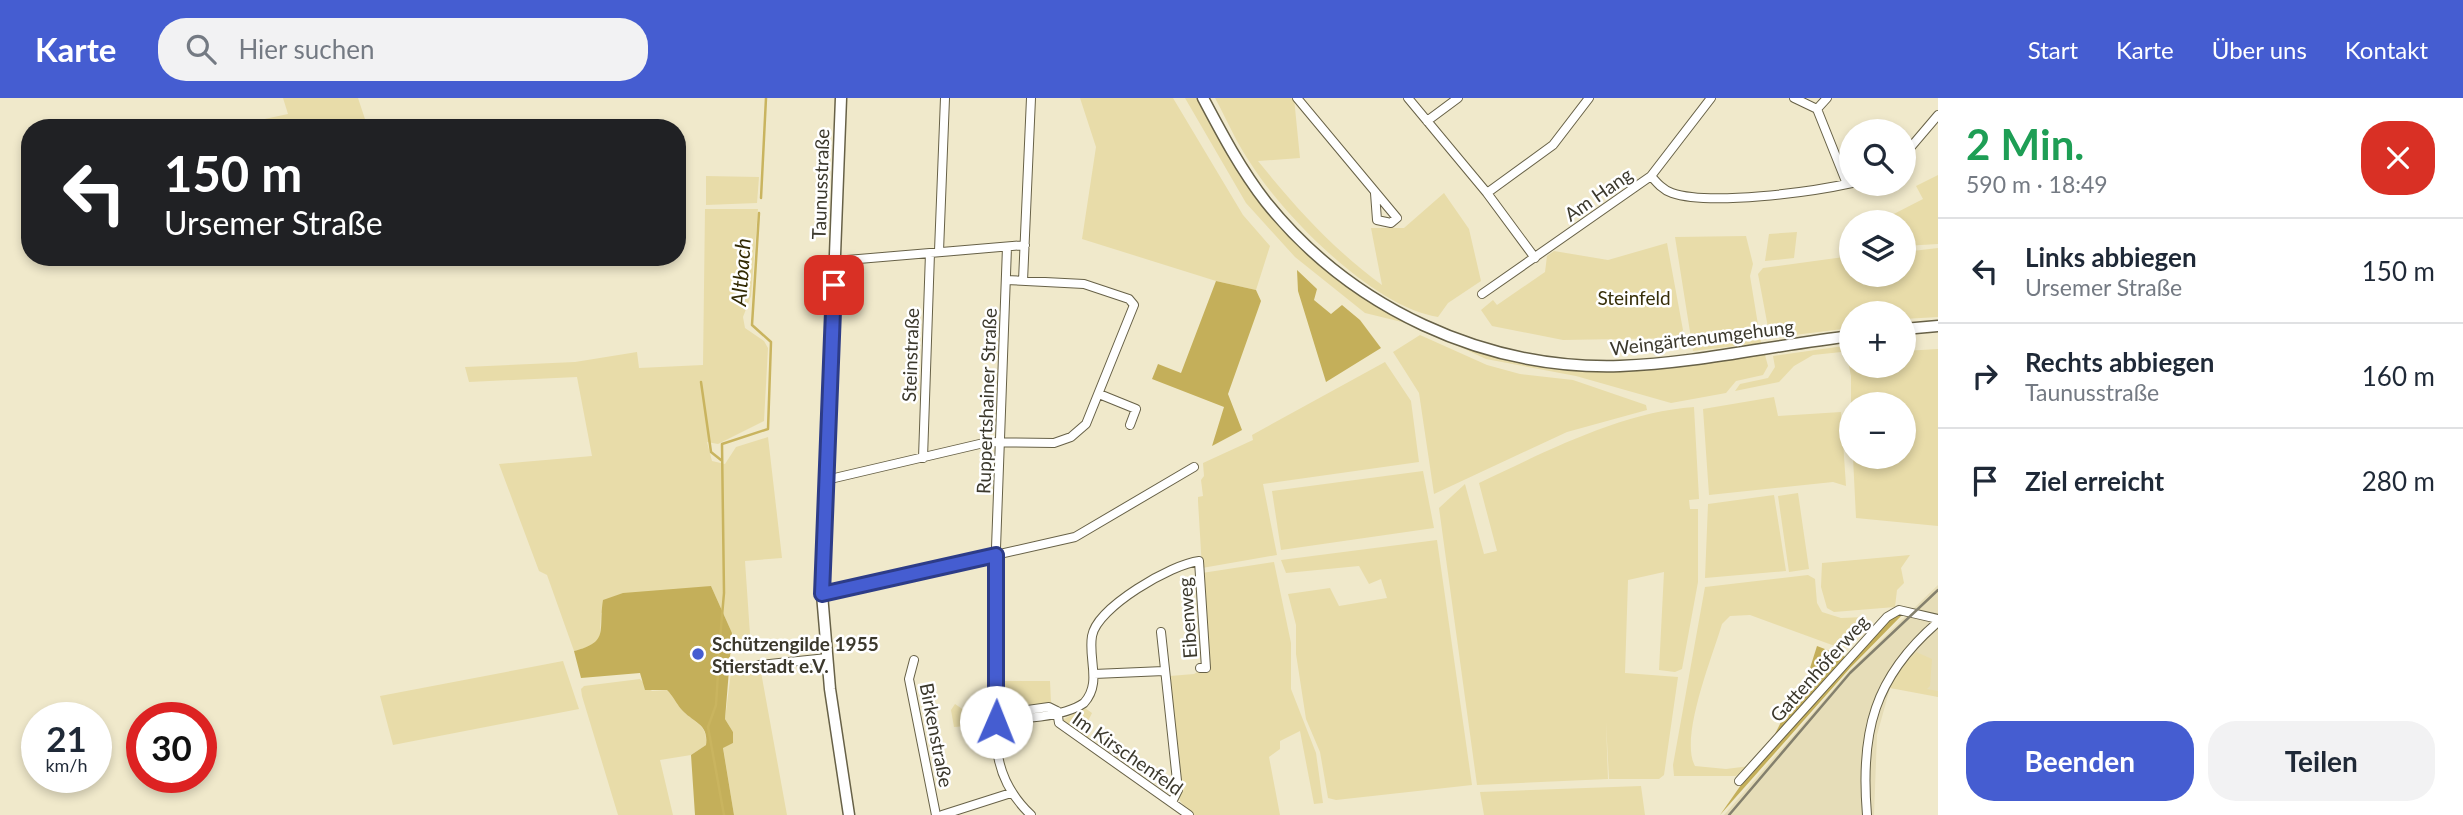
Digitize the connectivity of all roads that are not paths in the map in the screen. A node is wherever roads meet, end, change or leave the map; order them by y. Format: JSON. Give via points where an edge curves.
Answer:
{"nodes":[{"id":1,"x":841,"y":98,"type":"edge"},
{"id":2,"x":945,"y":98,"type":"edge"},
{"id":3,"x":1031,"y":98,"type":"edge"},
{"id":4,"x":1203,"y":98,"type":"edge"},
{"id":5,"x":1297,"y":98,"type":"edge"},
{"id":6,"x":1408,"y":98,"type":"edge"},
{"id":7,"x":1458,"y":98,"type":"edge"},
{"id":8,"x":1589,"y":98,"type":"edge"},
{"id":9,"x":1711,"y":98,"type":"edge"},
{"id":10,"x":1794,"y":98,"type":"edge"},
{"id":11,"x":1827,"y":98,"type":"edge"},
{"id":12,"x":1817,"y":109,"type":"junction"},
{"id":13,"x":1938,"y":115,"type":"edge"},
{"id":14,"x":1427,"y":121,"type":"junction"},
{"id":15,"x":1916,"y":141,"type":"edge"},
{"id":16,"x":1839,"y":160,"type":"edge"},
{"id":17,"x":1651,"y":176,"type":"junction"},
{"id":18,"x":1839,"y":184,"type":"edge"},
{"id":19,"x":1375,"y":193,"type":"dead end"},
{"id":20,"x":1488,"y":193,"type":"junction"},
{"id":21,"x":1025,"y":245,"type":"junction"},
{"id":22,"x":1007,"y":247,"type":"junction"},
{"id":23,"x":935,"y":252,"type":"junction"},
{"id":24,"x":1535,"y":258,"type":"junction"},
{"id":25,"x":835,"y":261,"type":"junction"},
{"id":26,"x":1006,"y":280,"type":"junction"},
{"id":27,"x":1023,"y":281,"type":"junction"},
{"id":28,"x":1482,"y":294,"type":"dead end"},
{"id":29,"x":1938,"y":326,"type":"edge"},
{"id":30,"x":1916,"y":329,"type":"edge"},
{"id":31,"x":1839,"y":338,"type":"edge"},
{"id":32,"x":1099,"y":394,"type":"junction"},
{"id":33,"x":1130,"y":425,"type":"dead end"},
{"id":34,"x":1000,"y":441,"type":"junction"},
{"id":35,"x":923,"y":458,"type":"junction"},
{"id":36,"x":1194,"y":467,"type":"dead end"},
{"id":37,"x":826,"y":480,"type":"junction"},
{"id":38,"x":996,"y":555,"type":"junction"},
{"id":39,"x":822,"y":594,"type":"junction"},
{"id":40,"x":1938,"y":620,"type":"edge"},
{"id":41,"x":1161,"y":632,"type":"dead end"},
{"id":42,"x":827,"y":658,"type":"junction"},
{"id":43,"x":914,"y":660,"type":"dead end"},
{"id":44,"x":759,"y":664,"type":"dead end"},
{"id":45,"x":1200,"y":668,"type":"dead end"},
{"id":46,"x":1164,"y":671,"type":"junction"},
{"id":47,"x":1094,"y":674,"type":"junction"},
{"id":48,"x":1057,"y":711,"type":"junction"},
{"id":49,"x":996,"y":715,"type":"junction"},
{"id":50,"x":1740,"y":781,"type":"dead end"},
{"id":51,"x":1011,"y":793,"type":"junction"},
{"id":52,"x":1172,"y":802,"type":"junction"},
{"id":53,"x":849,"y":815,"type":"edge"},
{"id":54,"x":936,"y":815,"type":"edge"},
{"id":55,"x":942,"y":815,"type":"edge"},
{"id":56,"x":1031,"y":815,"type":"edge"},
{"id":57,"x":1189,"y":815,"type":"edge"},
{"id":58,"x":1867,"y":815,"type":"edge"}],
"edges":[{"from":1,"to":25,"type":"main road","name":"Taunusstraße"},
{"from":2,"to":23,"type":"street","name":"Steinstraße"},
{"from":3,"to":21,"type":"street"},
{"from":4,"to":31,"type":"main road","name":"Weingärtenumgehung","via":[[1242,169],[1293,232],[1354,285],[1428,327],[1515,356],[1601,366]]},
{"from":5,"to":19,"type":"street"},
{"from":6,"to":14,"type":"street"},
{"from":7,"to":14,"type":"street"},
{"from":8,"to":20,"type":"street","via":[[1553,145]]},
{"from":9,"to":17,"type":"street","name":"Am Hang"},
{"from":10,"to":12,"type":"street"},
{"from":11,"to":12,"type":"street"},
{"from":12,"to":16,"type":"street"},
{"from":13,"to":15,"type":"street"},
{"from":14,"to":20,"type":"street"},
{"from":17,"to":18,"type":"street","via":[[1663,189],[1685,195],[1761,195]]},
{"from":17,"to":24,"type":"street","name":"Am Hang"},
{"from":20,"to":24,"type":"street"},
{"from":21,"to":22,"type":"street"},
{"from":21,"to":27,"type":"street"},
{"from":22,"to":23,"type":"street"},
{"from":22,"to":26,"type":"street","name":"Ruppertshainer Straße"},
{"from":23,"to":25,"type":"street"},
{"from":23,"to":35,"type":"street","name":"Steinstraße"},
{"from":24,"to":28,"type":"street","name":"Am Hang"},
{"from":25,"to":37,"type":"main road","name":"Taunusstraße"},
{"from":26,"to":27,"type":"street"},
{"from":26,"to":34,"type":"street","name":"Ruppertshainer Straße"},
{"from":27,"to":32,"type":"street","via":[[1084,284],[1129,299],[1134,305]]},
{"from":29,"to":30,"type":"main road"},
{"from":32,"to":33,"type":"street","via":[[1136,409]]},
{"from":32,"to":34,"type":"street","via":[[1086,424],[1063,441]]},
{"from":34,"to":35,"type":"street"},
{"from":34,"to":38,"type":"street","name":"Ruppertshainer Straße"},
{"from":35,"to":37,"type":"street"},
{"from":36,"to":38,"type":"street","via":[[1082,534]]},
{"from":37,"to":39,"type":"main road","name":"Taunusstraße"},
{"from":38,"to":39,"type":"street"},
{"from":38,"to":49,"type":"street","name":"Ruppertshainer Straße"},
{"from":39,"to":42,"type":"main road","name":"Taunusstraße"},
{"from":40,"to":50,"type":"street","name":"Gattenhöferweg","via":[[1899,610],[1887,617]]},
{"from":40,"to":58,"type":"street","via":[[1906,652],[1880,695],[1868,754]]},
{"from":41,"to":46,"type":"street","name":"Eibenweg"},
{"from":42,"to":44,"type":"street"},
{"from":42,"to":53,"type":"main road","name":"Taunusstraße"},
{"from":43,"to":54,"type":"street","name":"Birkenstraße","via":[[909,679]]},
{"from":45,"to":47,"type":"street","name":"Eibenweg","via":[[1206,668],[1199,561],[1183,562],[1156,578],[1098,622],[1092,641]]},
{"from":46,"to":47,"type":"street","name":"Eibenweg"},
{"from":46,"to":52,"type":"street","name":"Eibenweg","via":[[1178,790]]},
{"from":47,"to":48,"type":"street","via":[[1093,691],[1084,703]]},
{"from":48,"to":49,"type":"street","via":[[1049,707]]},
{"from":48,"to":52,"type":"street","name":"Im Kirschenfeld","via":[[1059,723]]},
{"from":49,"to":51,"type":"street","name":"Ruppertshainer Straße","via":[[998,759]]},
{"from":51,"to":55,"type":"street"},
{"from":51,"to":56,"type":"street"},
{"from":52,"to":57,"type":"street","name":"Im Kirschenfeld"}]}
